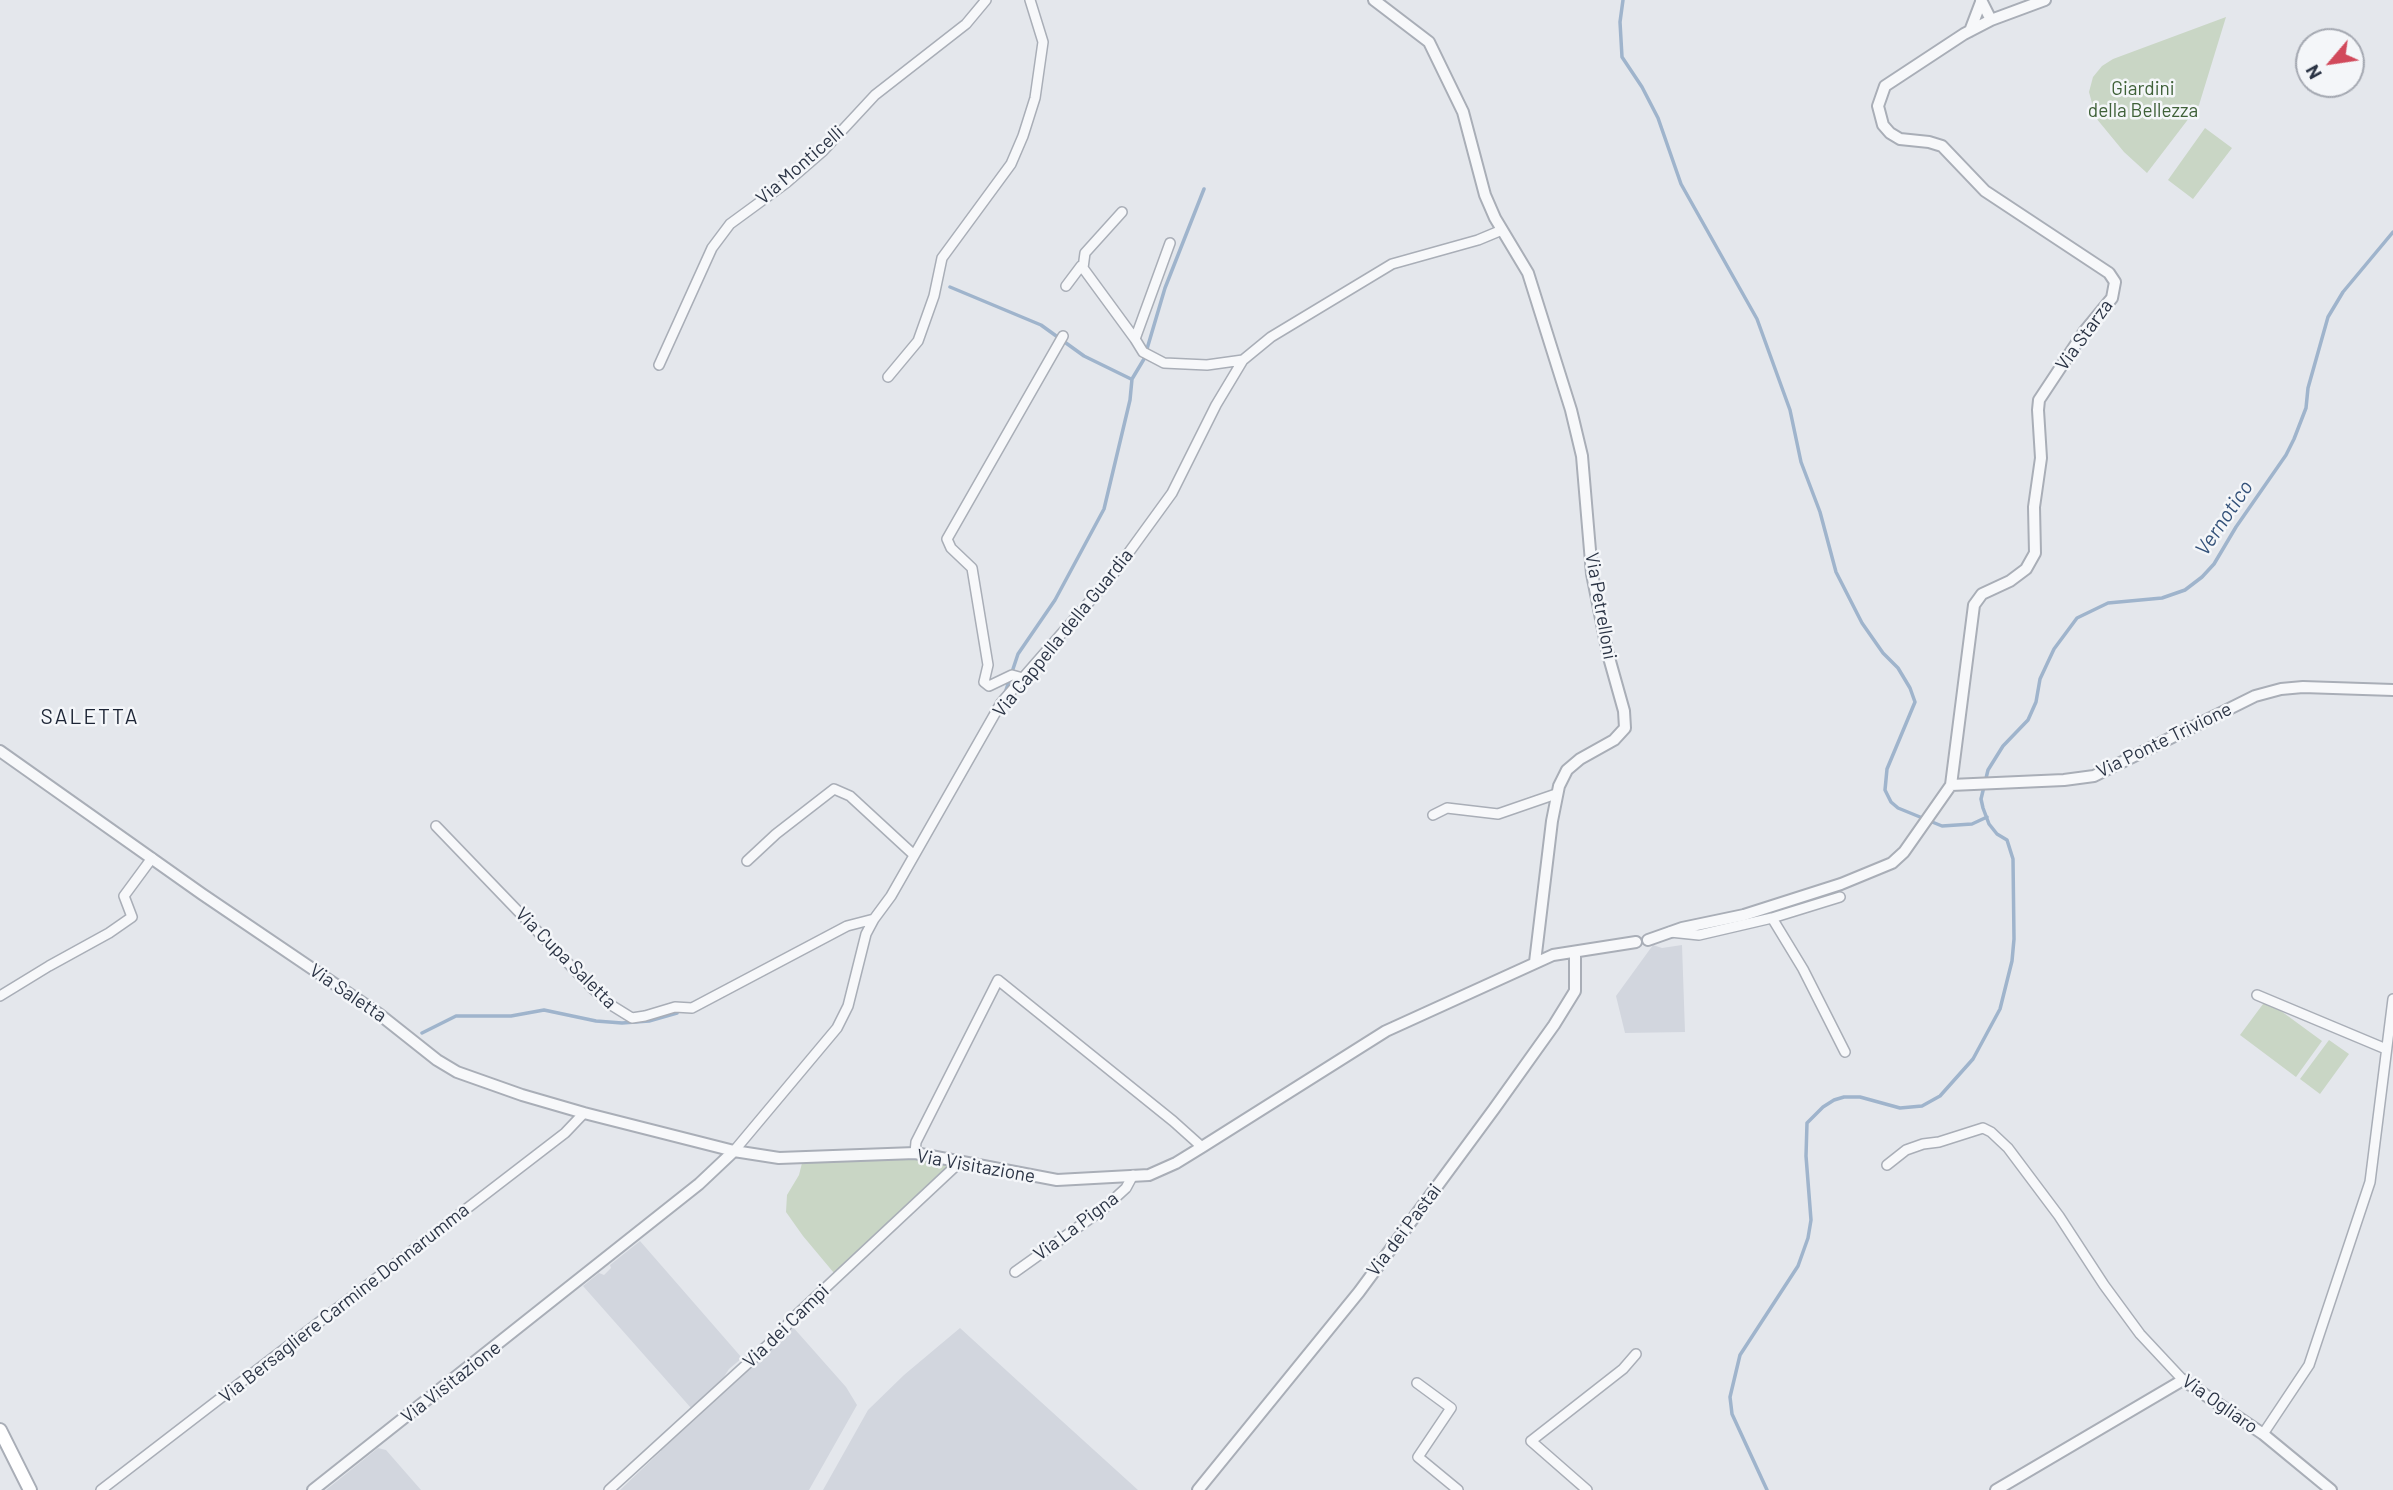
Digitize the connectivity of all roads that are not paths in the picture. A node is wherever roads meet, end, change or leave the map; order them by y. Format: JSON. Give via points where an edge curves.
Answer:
{"nodes":[{"id":1,"x":986,"y":0,"type":"edge"},
{"id":2,"x":1030,"y":0,"type":"edge"},
{"id":3,"x":1374,"y":0,"type":"edge"},
{"id":4,"x":2045,"y":0,"type":"edge"},
{"id":5,"x":1981,"y":1,"type":"edge"},
{"id":6,"x":1991,"y":20,"type":"junction"},
{"id":7,"x":1969,"y":30,"type":"junction"},
{"id":8,"x":1122,"y":212,"type":"dead end"},
{"id":9,"x":1502,"y":230,"type":"junction"},
{"id":10,"x":1170,"y":243,"type":"dead end"},
{"id":11,"x":1083,"y":268,"type":"junction"},
{"id":12,"x":1066,"y":286,"type":"dead end"},
{"id":13,"x":1063,"y":336,"type":"dead end"},
{"id":14,"x":1135,"y":339,"type":"junction"},
{"id":15,"x":1243,"y":360,"type":"junction"},
{"id":16,"x":659,"y":365,"type":"dead end"},
{"id":17,"x":888,"y":377,"type":"dead end"},
{"id":18,"x":1023,"y":678,"type":"junction"},
{"id":19,"x":2393,"y":690,"type":"edge"},
{"id":20,"x":0,"y":751,"type":"edge"},
{"id":21,"x":1951,"y":785,"type":"junction"},
{"id":22,"x":1556,"y":794,"type":"junction"},
{"id":23,"x":1433,"y":815,"type":"dead end"},
{"id":24,"x":436,"y":826,"type":"dead end"},
{"id":25,"x":909,"y":851,"type":"junction"},
{"id":26,"x":152,"y":858,"type":"junction"},
{"id":27,"x":747,"y":861,"type":"dead end"},
{"id":28,"x":1840,"y":897,"type":"dead end"},
{"id":29,"x":1772,"y":918,"type":"junction"},
{"id":30,"x":874,"y":919,"type":"junction"},
{"id":31,"x":1670,"y":932,"type":"junction"},
{"id":32,"x":1648,"y":940,"type":"dead end"},
{"id":33,"x":1636,"y":942,"type":"dead end"},
{"id":34,"x":1575,"y":953,"type":"junction"},
{"id":35,"x":1535,"y":962,"type":"junction"},
{"id":36,"x":2257,"y":995,"type":"dead end"},
{"id":37,"x":0,"y":996,"type":"edge"},
{"id":38,"x":2393,"y":999,"type":"edge"},
{"id":39,"x":2386,"y":1049,"type":"junction"},
{"id":40,"x":1845,"y":1052,"type":"dead end"},
{"id":41,"x":584,"y":1113,"type":"junction"},
{"id":42,"x":1202,"y":1147,"type":"junction"},
{"id":43,"x":734,"y":1152,"type":"junction"},
{"id":44,"x":915,"y":1153,"type":"junction"},
{"id":45,"x":961,"y":1161,"type":"junction"},
{"id":46,"x":1887,"y":1165,"type":"dead end"},
{"id":47,"x":1133,"y":1175,"type":"junction"},
{"id":48,"x":1015,"y":1272,"type":"dead end"},
{"id":49,"x":1636,"y":1354,"type":"dead end"},
{"id":50,"x":2183,"y":1380,"type":"junction"},
{"id":51,"x":1417,"y":1383,"type":"dead end"},
{"id":52,"x":0,"y":1430,"type":"edge"},
{"id":53,"x":2263,"y":1434,"type":"junction"},
{"id":54,"x":30,"y":1490,"type":"edge"},
{"id":55,"x":101,"y":1490,"type":"edge"},
{"id":56,"x":313,"y":1490,"type":"edge"},
{"id":57,"x":609,"y":1490,"type":"edge"},
{"id":58,"x":1198,"y":1490,"type":"edge"},
{"id":59,"x":1458,"y":1490,"type":"edge"},
{"id":60,"x":1587,"y":1490,"type":"edge"},
{"id":61,"x":1996,"y":1490,"type":"edge"},
{"id":62,"x":2331,"y":1490,"type":"edge"}],
"edges":[{"from":1,"to":16,"type":"street","name":"Via Monticelli","via":[[966,24],[875,96],[823,151],[730,223],[712,248]]},
{"from":2,"to":17,"type":"street","via":[[1042,42],[1035,98],[1023,136],[1011,164],[942,258],[918,341]]},
{"from":3,"to":9,"type":"street","via":[[1429,42],[1463,112],[1485,195]]},
{"from":4,"to":6,"type":"street","name":"Via Starza"},
{"from":5,"to":6,"type":"street"},
{"from":5,"to":7,"type":"street"},
{"from":6,"to":7,"type":"street","name":"Via Starza"},
{"from":7,"to":21,"type":"street","name":"Via Starza","via":[[1885,86],[1878,106],[1883,125],[1900,139],[1942,146],[1985,191],[2109,273],[2116,288],[2039,400],[2041,458],[2034,507],[2035,553],[2025,569],[1982,594],[1974,605]]},
{"from":8,"to":11,"type":"street","via":[[1085,253]]},
{"from":9,"to":15,"type":"street","name":"Via Cappella della Guardia","via":[[1392,264],[1271,337]]},
{"from":9,"to":22,"type":"street","name":"Via Petrelloni","via":[[1528,273],[1574,421],[1582,456],[1592,574],[1624,711],[1625,728],[1567,770]]},
{"from":10,"to":14,"type":"street"},
{"from":11,"to":12,"type":"street"},
{"from":11,"to":14,"type":"street"},
{"from":13,"to":18,"type":"street","via":[[947,539],[950,548],[972,568],[988,665],[984,682],[989,686],[1009,677]]},
{"from":14,"to":15,"type":"street","via":[[1146,354],[1164,363],[1208,365]]},
{"from":15,"to":18,"type":"street","name":"Via Cappella della Guardia","via":[[1172,493],[1111,578]]},
{"from":18,"to":25,"type":"street","name":"Via Cappella della Guardia","via":[[1001,703]]},
{"from":19,"to":21,"type":"street","name":"Via Ponte Trivione","via":[[2303,687],[2255,696],[2094,776]]},
{"from":20,"to":26,"type":"street","name":"Via Saletta"},
{"from":21,"to":31,"type":"street","via":[[1892,863],[1744,915]]},
{"from":22,"to":23,"type":"street","via":[[1498,814],[1447,808]]},
{"from":22,"to":35,"type":"street","name":"Via Petrelloni"},
{"from":24,"to":30,"type":"street","name":"Via Cupa Saletta","via":[[592,988],[632,1018],[675,1007],[692,1009],[846,926]]},
{"from":25,"to":27,"type":"street","via":[[850,796],[834,789]]},
{"from":25,"to":30,"type":"street","name":"Via Cappella della Guardia","via":[[891,896]]},
{"from":26,"to":37,"type":"street","via":[[124,896],[131,917]]},
{"from":26,"to":41,"type":"street","name":"Via Saletta","via":[[379,1013],[446,1066],[522,1096]]},
{"from":28,"to":29,"type":"street"},
{"from":29,"to":31,"type":"street","via":[[1699,935]]},
{"from":29,"to":40,"type":"street"},
{"from":30,"to":43,"type":"street","name":"Via Cappella della Guardia","via":[[837,1028]]},
{"from":31,"to":32,"type":"street"},
{"from":33,"to":34,"type":"street"},
{"from":34,"to":35,"type":"street","name":"Via Visitazione"},
{"from":34,"to":58,"type":"street","name":"Via dei Pastai","via":[[1575,991],[1546,1035],[1359,1292]]},
{"from":35,"to":42,"type":"street","name":"Via Visitazione","via":[[1386,1031]]},
{"from":36,"to":39,"type":"street"},
{"from":38,"to":39,"type":"street","name":"Via Ogliaro"},
{"from":39,"to":53,"type":"street","name":"Via Ogliaro","via":[[2370,1182],[2309,1365]]},
{"from":41,"to":43,"type":"street","name":"Via Saletta"},
{"from":41,"to":55,"type":"street","name":"Via Bersagliere Carmine Donnarumma","via":[[565,1133]]},
{"from":42,"to":44,"type":"street","via":[[998,980],[916,1142]]},
{"from":42,"to":47,"type":"street","name":"Via Visitazione","via":[[1149,1175]]},
{"from":43,"to":44,"type":"street","name":"Via Visitazione","via":[[779,1158]]},
{"from":43,"to":56,"type":"street","name":"Via Visitazione"},
{"from":44,"to":45,"type":"street","name":"Via Visitazione"},
{"from":45,"to":47,"type":"street","name":"Via Visitazione","via":[[1057,1180]]},
{"from":45,"to":57,"type":"street","name":"Via dei Campi"},
{"from":46,"to":50,"type":"street","name":"Via Ogliaro","via":[[1923,1144],[1983,1128],[1991,1132],[2059,1216],[2140,1334]]},
{"from":47,"to":48,"type":"street","name":"Via La Pigna","via":[[1102,1210]]},
{"from":49,"to":60,"type":"street","via":[[1531,1441]]},
{"from":50,"to":53,"type":"street","name":"Via Ogliaro"},
{"from":50,"to":61,"type":"street"},
{"from":51,"to":59,"type":"street","via":[[1451,1408],[1418,1457]]},
{"from":52,"to":54,"type":"main road"},
{"from":53,"to":62,"type":"street"}]}
